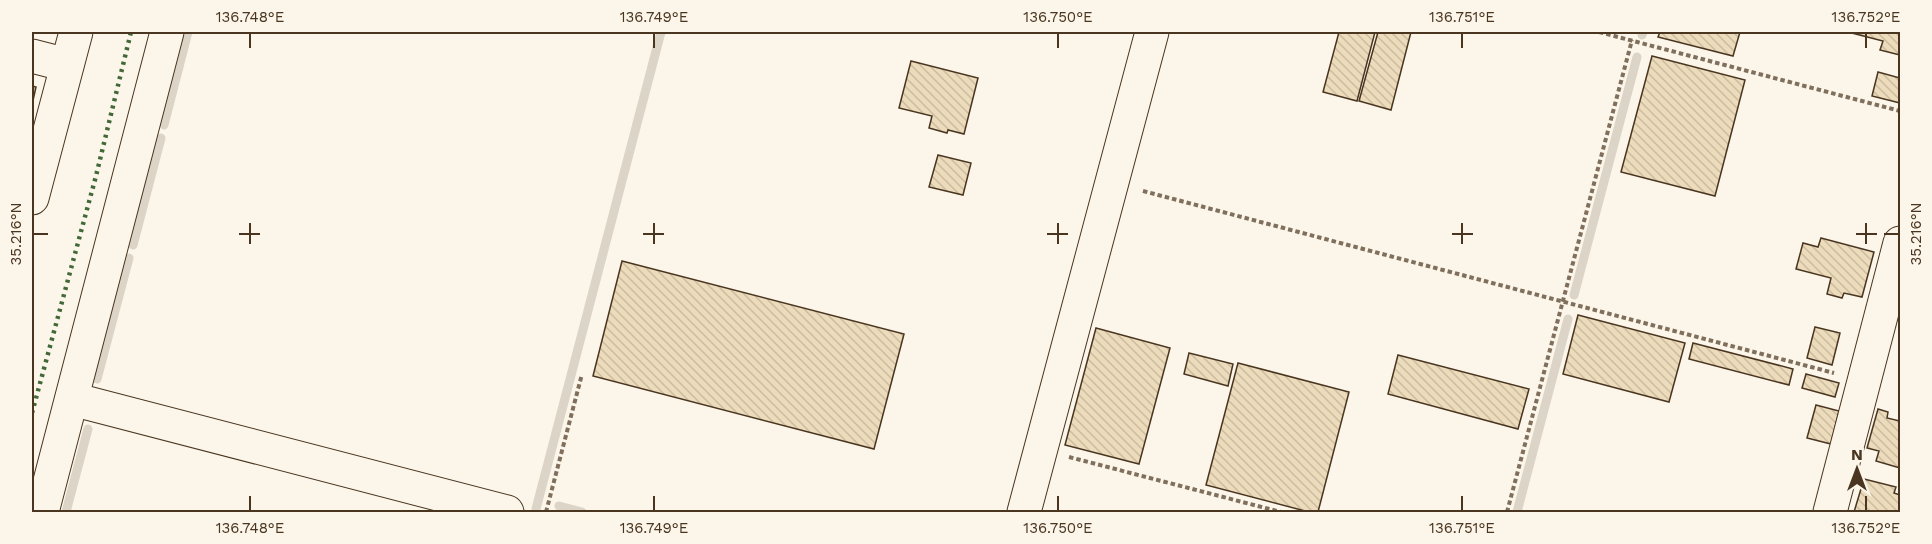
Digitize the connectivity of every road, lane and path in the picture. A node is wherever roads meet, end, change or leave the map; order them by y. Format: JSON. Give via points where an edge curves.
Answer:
{"nodes":[{"id":1,"x":76,"y":32,"type":"edge"},
{"id":2,"x":167,"y":32,"type":"edge"},
{"id":3,"x":1152,"y":32,"type":"edge"},
{"id":4,"x":1599,"y":32,"type":"edge"},
{"id":5,"x":1632,"y":40,"type":"junction"},
{"id":6,"x":32,"y":56,"type":"edge"},
{"id":7,"x":67,"y":65,"type":"junction"},
{"id":8,"x":1900,"y":111,"type":"edge"},
{"id":9,"x":1112,"y":183,"type":"junction"},
{"id":10,"x":32,"y":198,"type":"edge"},
{"id":11,"x":1900,"y":243,"type":"edge"},
{"id":12,"x":1563,"y":302,"type":"junction"},
{"id":13,"x":582,"y":374,"type":"dead end"},
{"id":14,"x":1864,"y":381,"type":"junction"},
{"id":15,"x":72,"y":399,"type":"junction"},
{"id":16,"x":1041,"y":450,"type":"junction"},
{"id":17,"x":42,"y":513,"type":"edge"},
{"id":18,"x":507,"y":513,"type":"edge"},
{"id":19,"x":546,"y":513,"type":"edge"},
{"id":20,"x":1024,"y":513,"type":"edge"},
{"id":21,"x":1281,"y":513,"type":"edge"},
{"id":22,"x":1508,"y":513,"type":"edge"},
{"id":23,"x":1830,"y":513,"type":"edge"}],
"edges":[{"from":1,"to":7,"type":"street"},
{"from":2,"to":15,"type":"street"},
{"from":3,"to":9,"type":"street"},
{"from":4,"to":5,"type":"path"},
{"from":5,"to":8,"type":"path"},
{"from":5,"to":12,"type":"path"},
{"from":6,"to":7,"type":"street"},
{"from":7,"to":10,"type":"street"},
{"from":9,"to":12,"type":"path"},
{"from":9,"to":16,"type":"street"},
{"from":11,"to":14,"type":"street"},
{"from":12,"to":14,"type":"path"},
{"from":12,"to":22,"type":"path"},
{"from":13,"to":19,"type":"path"},
{"from":14,"to":23,"type":"street"},
{"from":15,"to":17,"type":"street"},
{"from":15,"to":18,"type":"street"},
{"from":16,"to":20,"type":"street"},
{"from":16,"to":21,"type":"path"}]}
